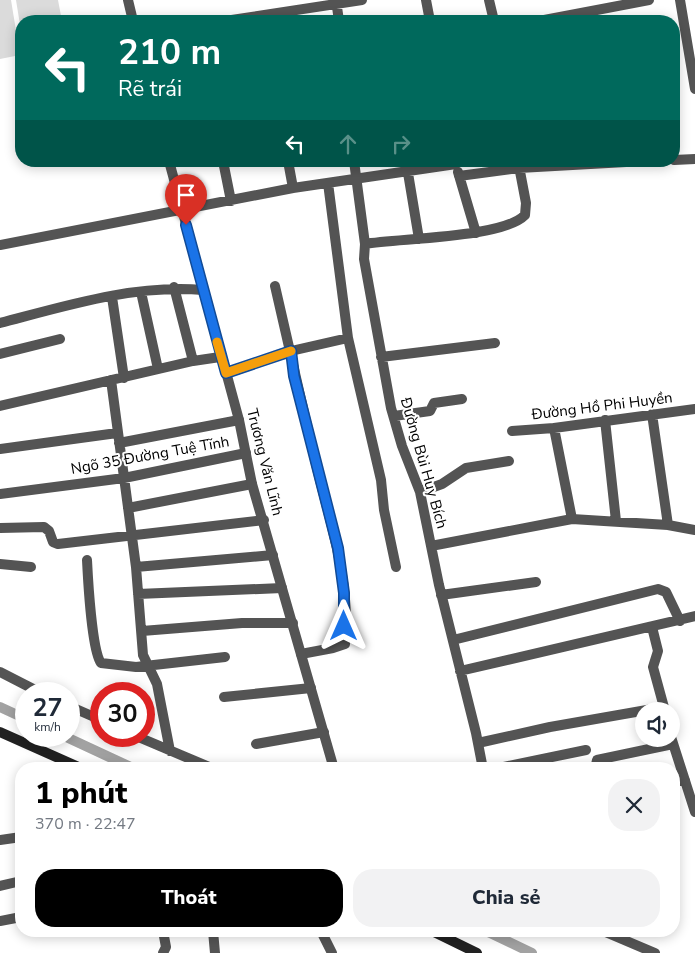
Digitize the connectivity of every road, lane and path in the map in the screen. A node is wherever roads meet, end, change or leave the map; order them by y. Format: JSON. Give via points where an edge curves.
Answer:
{"nodes":[{"id":1,"x":128,"y":0,"type":"edge"},
{"id":2,"x":362,"y":0,"type":"edge"},
{"id":3,"x":426,"y":0,"type":"edge"},
{"id":4,"x":489,"y":0,"type":"edge"},
{"id":5,"x":649,"y":0,"type":"edge"},
{"id":6,"x":680,"y":0,"type":"edge"},
{"id":7,"x":336,"y":2,"type":"edge"},
{"id":8,"x":132,"y":15,"type":"edge"},
{"id":9,"x":279,"y":15,"type":"edge"},
{"id":10,"x":338,"y":15,"type":"edge"},
{"id":11,"x":429,"y":15,"type":"edge"},
{"id":12,"x":493,"y":15,"type":"edge"},
{"id":13,"x":570,"y":15,"type":"edge"},
{"id":14,"x":695,"y":89,"type":"edge"},
{"id":15,"x":695,"y":159,"type":"edge"},
{"id":16,"x":680,"y":160,"type":"edge"},
{"id":17,"x":171,"y":167,"type":"edge"},
{"id":18,"x":224,"y":167,"type":"edge"},
{"id":19,"x":289,"y":167,"type":"edge"},
{"id":20,"x":354,"y":167,"type":"edge"},
{"id":21,"x":407,"y":167,"type":"edge"},
{"id":22,"x":457,"y":167,"type":"edge"},
{"id":23,"x":504,"y":167,"type":"edge"},
{"id":24,"x":520,"y":167,"type":"edge"},
{"id":25,"x":459,"y":176,"type":"junction"},
{"id":26,"x":355,"y":179,"type":"junction"},
{"id":27,"x":328,"y":183,"type":"junction"},
{"id":28,"x":293,"y":188,"type":"junction"},
{"id":29,"x":230,"y":201,"type":"junction"},
{"id":30,"x":182,"y":209,"type":"junction"},
{"id":31,"x":476,"y":232,"type":"junction"},
{"id":32,"x":418,"y":238,"type":"junction"},
{"id":33,"x":365,"y":244,"type":"junction"},
{"id":34,"x":0,"y":245,"type":"edge"},
{"id":35,"x":275,"y":286,"type":"dead end"},
{"id":36,"x":174,"y":287,"type":"junction"},
{"id":37,"x":203,"y":290,"type":"junction"},
{"id":38,"x":141,"y":292,"type":"junction"},
{"id":39,"x":112,"y":297,"type":"junction"},
{"id":40,"x":0,"y":322,"type":"edge"},
{"id":41,"x":348,"y":338,"type":"junction"},
{"id":42,"x":60,"y":339,"type":"dead end"},
{"id":43,"x":495,"y":343,"type":"dead end"},
{"id":44,"x":291,"y":351,"type":"junction"},
{"id":45,"x":0,"y":354,"type":"edge"},
{"id":46,"x":220,"y":357,"type":"junction"},
{"id":47,"x":381,"y":357,"type":"junction"},
{"id":48,"x":193,"y":361,"type":"junction"},
{"id":49,"x":158,"y":369,"type":"junction"},
{"id":50,"x":226,"y":373,"type":"junction"},
{"id":51,"x":124,"y":378,"type":"junction"},
{"id":52,"x":111,"y":380,"type":"junction"},
{"id":53,"x":462,"y":399,"type":"dead end"},
{"id":54,"x":0,"y":406,"type":"edge"},
{"id":55,"x":695,"y":409,"type":"edge"},
{"id":56,"x":652,"y":414,"type":"junction"},
{"id":57,"x":394,"y":416,"type":"junction"},
{"id":58,"x":239,"y":420,"type":"junction"},
{"id":59,"x":605,"y":420,"type":"junction"},
{"id":60,"x":554,"y":428,"type":"junction"},
{"id":61,"x":512,"y":431,"type":"dead end"},
{"id":62,"x":118,"y":438,"type":"junction"},
{"id":63,"x":0,"y":449,"type":"edge"},
{"id":64,"x":246,"y":453,"type":"junction"},
{"id":65,"x":509,"y":461,"type":"dead end"},
{"id":66,"x":124,"y":478,"type":"junction"},
{"id":67,"x":252,"y":484,"type":"junction"},
{"id":68,"x":420,"y":492,"type":"junction"},
{"id":69,"x":0,"y":494,"type":"edge"},
{"id":70,"x":128,"y":508,"type":"junction"},
{"id":71,"x":572,"y":519,"type":"junction"},
{"id":72,"x":264,"y":520,"type":"junction"},
{"id":73,"x":616,"y":521,"type":"junction"},
{"id":74,"x":668,"y":525,"type":"junction"},
{"id":75,"x":0,"y":528,"type":"edge"},
{"id":76,"x":695,"y":530,"type":"edge"},
{"id":77,"x":132,"y":536,"type":"junction"},
{"id":78,"x":431,"y":546,"type":"junction"},
{"id":79,"x":272,"y":555,"type":"junction"},
{"id":80,"x":87,"y":560,"type":"dead end"},
{"id":81,"x":0,"y":564,"type":"edge"},
{"id":82,"x":31,"y":566,"type":"dead end"},
{"id":83,"x":136,"y":567,"type":"junction"},
{"id":84,"x":396,"y":567,"type":"dead end"},
{"id":85,"x":536,"y":582,"type":"dead end"},
{"id":86,"x":282,"y":588,"type":"junction"},
{"id":87,"x":138,"y":594,"type":"junction"},
{"id":88,"x":441,"y":595,"type":"junction"},
{"id":89,"x":695,"y":616,"type":"edge"},
{"id":90,"x":680,"y":621,"type":"junction"},
{"id":91,"x":293,"y":623,"type":"junction"},
{"id":92,"x":652,"y":627,"type":"junction"},
{"id":93,"x":142,"y":631,"type":"junction"},
{"id":94,"x":453,"y":640,"type":"junction"},
{"id":95,"x":301,"y":654,"type":"junction"},
{"id":96,"x":225,"y":656,"type":"dead end"},
{"id":97,"x":150,"y":665,"type":"junction"},
{"id":98,"x":460,"y":671,"type":"junction"},
{"id":99,"x":0,"y":672,"type":"edge"},
{"id":100,"x":19,"y":682,"type":"edge"},
{"id":101,"x":311,"y":688,"type":"junction"},
{"id":102,"x":224,"y":697,"type":"dead end"},
{"id":103,"x":662,"y":702,"type":"edge"},
{"id":104,"x":635,"y":714,"type":"edge"},
{"id":105,"x":0,"y":732,"type":"edge"},
{"id":106,"x":324,"y":732,"type":"junction"},
{"id":107,"x":155,"y":744,"type":"edge"},
{"id":108,"x":256,"y":744,"type":"dead end"},
{"id":109,"x":478,"y":744,"type":"junction"},
{"id":110,"x":646,"y":747,"type":"edge"},
{"id":111,"x":675,"y":747,"type":"edge"},
{"id":112,"x":586,"y":750,"type":"dead end"},
{"id":113,"x":170,"y":751,"type":"junction"},
{"id":114,"x":67,"y":762,"type":"edge"},
{"id":115,"x":197,"y":762,"type":"edge"},
{"id":116,"x":332,"y":762,"type":"edge"},
{"id":117,"x":482,"y":762,"type":"edge"},
{"id":118,"x":528,"y":762,"type":"edge"},
{"id":119,"x":597,"y":762,"type":"edge"},
{"id":120,"x":688,"y":778,"type":"edge"},
{"id":121,"x":695,"y":812,"type":"edge"},
{"id":122,"x":15,"y":838,"type":"edge"},
{"id":123,"x":0,"y":840,"type":"edge"},
{"id":124,"x":15,"y":882,"type":"edge"},
{"id":125,"x":0,"y":886,"type":"edge"},
{"id":126,"x":15,"y":918,"type":"edge"},
{"id":127,"x":0,"y":922,"type":"edge"},
{"id":128,"x":164,"y":937,"type":"edge"},
{"id":129,"x":214,"y":937,"type":"edge"},
{"id":130,"x":324,"y":937,"type":"edge"},
{"id":131,"x":444,"y":937,"type":"edge"},
{"id":132,"x":617,"y":937,"type":"edge"},
{"id":133,"x":163,"y":953,"type":"edge"},
{"id":134,"x":216,"y":953,"type":"edge"},
{"id":135,"x":332,"y":953,"type":"edge"},
{"id":136,"x":477,"y":953,"type":"edge"},
{"id":137,"x":655,"y":953,"type":"edge"}],
"edges":[{"from":1,"to":8,"type":"street"},
{"from":2,"to":7,"type":"street"},
{"from":3,"to":11,"type":"street"},
{"from":4,"to":12,"type":"street"},
{"from":5,"to":13,"type":"street"},
{"from":6,"to":14,"type":"street"},
{"from":7,"to":9,"type":"street"},
{"from":7,"to":10,"type":"street"},
{"from":15,"to":16,"type":"street"},
{"from":17,"to":30,"type":"street","name":"Trương Văn Lĩnh"},
{"from":18,"to":29,"type":"street"},
{"from":19,"to":28,"type":"street"},
{"from":20,"to":26,"type":"street","name":"Đường Bùi Huy Bích"},
{"from":21,"to":26,"type":"street"},
{"from":21,"to":32,"type":"street"},
{"from":22,"to":25,"type":"street"},
{"from":23,"to":25,"type":"street"},
{"from":24,"to":31,"type":"street","via":[[525,215],[518,222]]},
{"from":25,"to":31,"type":"street"},
{"from":26,"to":27,"type":"street"},
{"from":26,"to":33,"type":"street","name":"Đường Bùi Huy Bích"},
{"from":27,"to":28,"type":"street"},
{"from":27,"to":41,"type":"street"},
{"from":28,"to":29,"type":"street"},
{"from":29,"to":30,"type":"street"},
{"from":30,"to":34,"type":"street"},
{"from":30,"to":37,"type":"street","name":"Trương Văn Lĩnh"},
{"from":31,"to":32,"type":"street"},
{"from":32,"to":33,"type":"street"},
{"from":33,"to":47,"type":"street","name":"Đường Bùi Huy Bích","via":[[364,259]]},
{"from":35,"to":44,"type":"street"},
{"from":36,"to":37,"type":"street"},
{"from":36,"to":38,"type":"street"},
{"from":36,"to":48,"type":"street"},
{"from":37,"to":46,"type":"street","name":"Trương Văn Lĩnh"},
{"from":38,"to":39,"type":"street"},
{"from":38,"to":49,"type":"street"},
{"from":39,"to":40,"type":"street"},
{"from":39,"to":51,"type":"street"},
{"from":41,"to":44,"type":"street"},
{"from":41,"to":84,"type":"street","via":[[381,480]]},
{"from":42,"to":45,"type":"street"},
{"from":43,"to":47,"type":"street"},
{"from":44,"to":50,"type":"street"},
{"from":44,"to":95,"type":"street","via":[[294,376],[338,548],[345,611],[344,644]]},
{"from":46,"to":48,"type":"street"},
{"from":46,"to":50,"type":"street","name":"Trương Văn Lĩnh"},
{"from":47,"to":57,"type":"street","name":"Đường Bùi Huy Bích"},
{"from":48,"to":49,"type":"street"},
{"from":49,"to":51,"type":"street"},
{"from":50,"to":58,"type":"street","name":"Trương Văn Lĩnh"},
{"from":51,"to":52,"type":"street"},
{"from":52,"to":54,"type":"street"},
{"from":52,"to":62,"type":"street"},
{"from":53,"to":57,"type":"street","via":[[434,402],[430,411]]},
{"from":55,"to":56,"type":"street","name":"Đường Hồ Phi Huyền"},
{"from":56,"to":59,"type":"street","name":"Đường Hồ Phi Huyền"},
{"from":56,"to":74,"type":"street"},
{"from":57,"to":68,"type":"street","name":"Đường Bùi Huy Bích"},
{"from":58,"to":62,"type":"street"},
{"from":58,"to":64,"type":"street","name":"Trương Văn Lĩnh"},
{"from":59,"to":60,"type":"street","name":"Đường Hồ Phi Huyền"},
{"from":59,"to":73,"type":"street"},
{"from":60,"to":61,"type":"street","name":"Đường Hồ Phi Huyền"},
{"from":60,"to":71,"type":"street"},
{"from":62,"to":63,"type":"street"},
{"from":62,"to":66,"type":"street"},
{"from":64,"to":66,"type":"street","name":"Ngõ 35 Đường Tuệ Tĩnh"},
{"from":64,"to":67,"type":"street","name":"Trương Văn Lĩnh"},
{"from":65,"to":68,"type":"street","via":[[466,468],[442,484]]},
{"from":66,"to":69,"type":"street","name":"Ngõ 35 Đường Tuệ Tĩnh"},
{"from":66,"to":70,"type":"street"},
{"from":67,"to":70,"type":"street"},
{"from":67,"to":72,"type":"street","name":"Trương Văn Lĩnh"},
{"from":68,"to":78,"type":"street","name":"Đường Bùi Huy Bích"},
{"from":70,"to":77,"type":"street"},
{"from":71,"to":73,"type":"street"},
{"from":71,"to":78,"type":"street"},
{"from":72,"to":77,"type":"street"},
{"from":72,"to":79,"type":"street","name":"Trương Văn Lĩnh"},
{"from":73,"to":74,"type":"street"},
{"from":74,"to":76,"type":"street"},
{"from":75,"to":77,"type":"street","via":[[44,527],[53,542],[58,544]]},
{"from":77,"to":83,"type":"street"},
{"from":78,"to":88,"type":"street","name":"Đường Bùi Huy Bích"},
{"from":79,"to":83,"type":"street"},
{"from":79,"to":86,"type":"street","name":"Trương Văn Lĩnh"},
{"from":80,"to":97,"type":"street","via":[[96,657],[101,664]]},
{"from":81,"to":82,"type":"street"},
{"from":83,"to":87,"type":"street"},
{"from":85,"to":88,"type":"street"},
{"from":86,"to":87,"type":"street"},
{"from":86,"to":91,"type":"street","name":"Trương Văn Lĩnh"},
{"from":87,"to":93,"type":"street"},
{"from":88,"to":94,"type":"street","name":"Đường Bùi Huy Bích"},
{"from":89,"to":90,"type":"street"},
{"from":90,"to":92,"type":"street"},
{"from":90,"to":94,"type":"street","via":[[666,592],[658,589]]},
{"from":91,"to":93,"type":"street"},
{"from":91,"to":95,"type":"street","name":"Trương Văn Lĩnh"},
{"from":92,"to":98,"type":"street"},
{"from":92,"to":103,"type":"street","via":[[658,650],[653,667]]},
{"from":93,"to":97,"type":"street","via":[[143,655]]},
{"from":94,"to":98,"type":"street","name":"Đường Bùi Huy Bích"},
{"from":95,"to":101,"type":"street","name":"Trương Văn Lĩnh"},
{"from":96,"to":97,"type":"street"},
{"from":97,"to":113,"type":"street","via":[[158,684]]},
{"from":98,"to":109,"type":"street","name":"Đường Bùi Huy Bích"},
{"from":99,"to":100,"type":"street"},
{"from":101,"to":102,"type":"street"},
{"from":101,"to":106,"type":"street","name":"Trương Văn Lĩnh"},
{"from":104,"to":109,"type":"street","via":[[550,727]]},
{"from":105,"to":114,"type":"main road"},
{"from":106,"to":108,"type":"street"},
{"from":106,"to":116,"type":"street","name":"Trương Văn Lĩnh"},
{"from":107,"to":113,"type":"street"},
{"from":109,"to":117,"type":"street","name":"Đường Bùi Huy Bích"},
{"from":110,"to":119,"type":"street"},
{"from":111,"to":120,"type":"street"},
{"from":112,"to":118,"type":"street"},
{"from":113,"to":115,"type":"street"},
{"from":120,"to":121,"type":"street"},
{"from":122,"to":123,"type":"street"},
{"from":124,"to":125,"type":"street"},
{"from":126,"to":127,"type":"street"},
{"from":128,"to":133,"type":"street"},
{"from":129,"to":134,"type":"street"},
{"from":130,"to":135,"type":"street"},
{"from":131,"to":136,"type":"main road"},
{"from":132,"to":137,"type":"street"}]}
